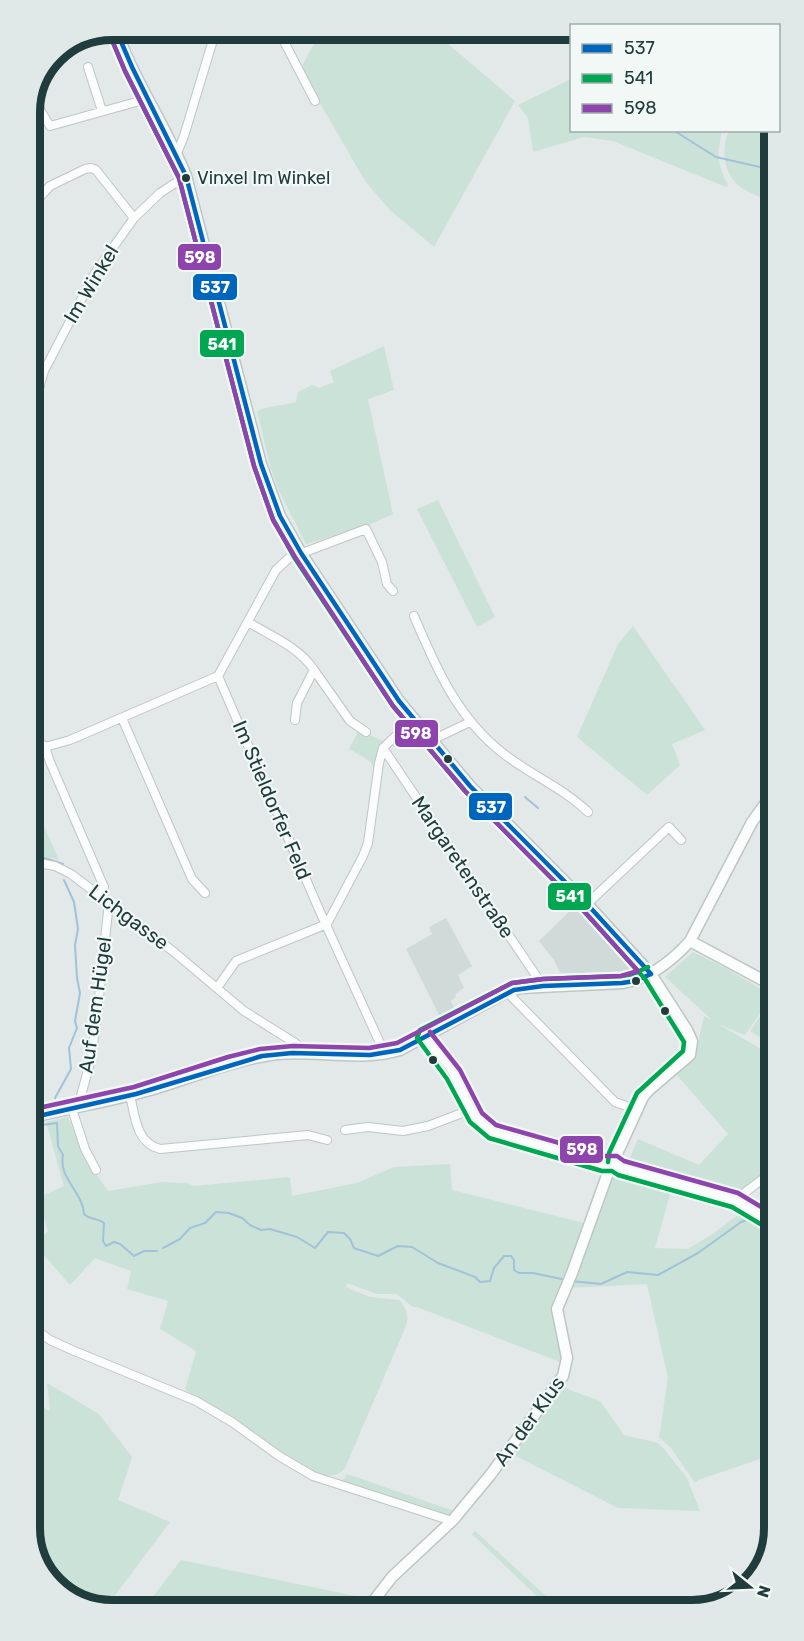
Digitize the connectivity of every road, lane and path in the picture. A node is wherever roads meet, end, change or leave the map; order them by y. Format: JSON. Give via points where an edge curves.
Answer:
{"nodes":[{"id":1,"x":120,"y":40,"type":"edge"},
{"id":2,"x":213,"y":40,"type":"edge"},
{"id":3,"x":283,"y":40,"type":"edge"},
{"id":4,"x":88,"y":67,"type":"dead end"},
{"id":5,"x":147,"y":99,"type":"junction"},
{"id":6,"x":315,"y":101,"type":"dead end"},
{"id":7,"x":41,"y":111,"type":"edge"},
{"id":8,"x":102,"y":111,"type":"junction"},
{"id":9,"x":177,"y":153,"type":"junction"},
{"id":10,"x":186,"y":176,"type":"junction"},
{"id":11,"x":41,"y":196,"type":"edge"},
{"id":12,"x":135,"y":218,"type":"junction"},
{"id":13,"x":41,"y":383,"type":"edge"},
{"id":14,"x":301,"y":554,"type":"junction"},
{"id":15,"x":393,"y":591,"type":"dead end"},
{"id":16,"x":414,"y":616,"type":"dead end"},
{"id":17,"x":248,"y":622,"type":"junction"},
{"id":18,"x":314,"y":670,"type":"junction"},
{"id":19,"x":218,"y":676,"type":"junction"},
{"id":20,"x":122,"y":718,"type":"junction"},
{"id":21,"x":414,"y":718,"type":"junction"},
{"id":22,"x":295,"y":720,"type":"dead end"},
{"id":23,"x":470,"y":722,"type":"junction"},
{"id":24,"x":366,"y":732,"type":"dead end"},
{"id":25,"x":432,"y":740,"type":"junction"},
{"id":26,"x":41,"y":743,"type":"edge"},
{"id":27,"x":45,"y":747,"type":"junction"},
{"id":28,"x":383,"y":748,"type":"junction"},
{"id":29,"x":764,"y":805,"type":"edge"},
{"id":30,"x":588,"y":812,"type":"dead end"},
{"id":31,"x":681,"y":840,"type":"dead end"},
{"id":32,"x":40,"y":864,"type":"edge"},
{"id":33,"x":205,"y":893,"type":"dead end"},
{"id":34,"x":100,"y":896,"type":"junction"},
{"id":35,"x":108,"y":902,"type":"junction"},
{"id":36,"x":587,"y":904,"type":"junction"},
{"id":37,"x":327,"y":924,"type":"junction"},
{"id":38,"x":690,"y":941,"type":"junction"},
{"id":39,"x":651,"y":974,"type":"junction"},
{"id":40,"x":764,"y":981,"type":"edge"},
{"id":41,"x":543,"y":986,"type":"junction"},
{"id":42,"x":217,"y":988,"type":"junction"},
{"id":43,"x":507,"y":992,"type":"junction"},
{"id":44,"x":424,"y":1036,"type":"junction"},
{"id":45,"x":299,"y":1053,"type":"junction"},
{"id":46,"x":385,"y":1054,"type":"junction"},
{"id":47,"x":130,"y":1095,"type":"junction"},
{"id":48,"x":77,"y":1108,"type":"junction"},
{"id":49,"x":470,"y":1110,"type":"junction"},
{"id":50,"x":638,"y":1110,"type":"junction"},
{"id":51,"x":40,"y":1116,"type":"edge"},
{"id":52,"x":345,"y":1130,"type":"dead end"},
{"id":53,"x":327,"y":1140,"type":"dead end"},
{"id":54,"x":615,"y":1163,"type":"junction"},
{"id":55,"x":96,"y":1170,"type":"dead end"},
{"id":56,"x":764,"y":1178,"type":"edge"},
{"id":57,"x":735,"y":1200,"type":"junction"},
{"id":58,"x":764,"y":1218,"type":"edge"},
{"id":59,"x":40,"y":1333,"type":"edge"},
{"id":60,"x":452,"y":1521,"type":"junction"},
{"id":61,"x":374,"y":1600,"type":"edge"}],
"edges":[{"from":1,"to":5,"type":"main road"},
{"from":2,"to":9,"type":"street"},
{"from":3,"to":6,"type":"street"},
{"from":4,"to":8,"type":"street"},
{"from":5,"to":8,"type":"street"},
{"from":5,"to":9,"type":"main road"},
{"from":7,"to":8,"type":"street","via":[[50,126]]},
{"from":9,"to":10,"type":"main road"},
{"from":10,"to":12,"type":"street","name":"Im Winkel","via":[[160,193]]},
{"from":10,"to":14,"type":"main road","via":[[261,464],[280,516]]},
{"from":11,"to":12,"type":"street","via":[[50,186],[91,168]]},
{"from":12,"to":13,"type":"street","name":"Im Winkel","via":[[95,273],[66,325]]},
{"from":14,"to":15,"type":"street","via":[[366,529]]},
{"from":14,"to":17,"type":"street","via":[[282,562]]},
{"from":14,"to":21,"type":"main road","via":[[384,681]]},
{"from":16,"to":23,"type":"street","via":[[447,689]]},
{"from":17,"to":18,"type":"street","via":[[295,650]]},
{"from":17,"to":19,"type":"street"},
{"from":18,"to":22,"type":"street","via":[[297,703]]},
{"from":18,"to":24,"type":"street","via":[[350,721]]},
{"from":19,"to":20,"type":"street"},
{"from":19,"to":37,"type":"street","name":"Im Stieldorfer Feld"},
{"from":20,"to":27,"type":"street"},
{"from":20,"to":33,"type":"street","via":[[192,879]]},
{"from":21,"to":25,"type":"main road"},
{"from":21,"to":28,"type":"street"},
{"from":23,"to":25,"type":"street"},
{"from":23,"to":30,"type":"street","via":[[504,754],[572,796]]},
{"from":25,"to":36,"type":"main road","via":[[470,786]]},
{"from":26,"to":27,"type":"street"},
{"from":27,"to":34,"type":"street","via":[[104,887]]},
{"from":28,"to":37,"type":"street","via":[[368,843]]},
{"from":28,"to":41,"type":"street","name":"Margaretenstraße"},
{"from":29,"to":38,"type":"main road"},
{"from":31,"to":36,"type":"street","via":[[669,827]]},
{"from":32,"to":34,"type":"street","name":"Lichgasse","via":[[62,868]]},
{"from":34,"to":35,"type":"street","name":"Lichgasse"},
{"from":35,"to":42,"type":"street","name":"Lichgasse"},
{"from":35,"to":48,"type":"street","name":"Auf dem Hügel","via":[[96,1025]]},
{"from":36,"to":39,"type":"main road"},
{"from":37,"to":42,"type":"street","via":[[236,961]]},
{"from":37,"to":46,"type":"street","name":"Im Stieldorfer Feld"},
{"from":38,"to":39,"type":"main road"},
{"from":38,"to":40,"type":"main road"},
{"from":39,"to":41,"type":"main road","via":[[622,983]]},
{"from":39,"to":50,"type":"main road","name":"An der Klus","via":[[684,1024],[692,1050],[649,1090]]},
{"from":41,"to":43,"type":"main road"},
{"from":42,"to":45,"type":"street","name":"Lichgasse","via":[[244,1011],[295,1043]]},
{"from":43,"to":44,"type":"main road"},
{"from":43,"to":50,"type":"street","via":[[615,1102]]},
{"from":44,"to":46,"type":"main road"},
{"from":44,"to":49,"type":"street","via":[[452,1072]]},
{"from":45,"to":46,"type":"main road"},
{"from":45,"to":47,"type":"main road","via":[[249,1060]]},
{"from":47,"to":48,"type":"main road"},
{"from":47,"to":53,"type":"street","via":[[140,1136],[152,1147],[308,1134]]},
{"from":48,"to":51,"type":"main road"},
{"from":48,"to":55,"type":"street","name":"Auf dem Hügel","via":[[85,1149]]},
{"from":49,"to":52,"type":"street","via":[[403,1131],[368,1127]]},
{"from":49,"to":54,"type":"street","via":[[493,1132],[604,1164]]},
{"from":50,"to":54,"type":"main road","name":"An der Klus"},
{"from":54,"to":57,"type":"main road","via":[[620,1168]]},
{"from":54,"to":60,"type":"main road","name":"An der Klus","via":[[557,1309],[566,1346],[566,1372]]},
{"from":56,"to":57,"type":"street"},
{"from":57,"to":58,"type":"main road"},
{"from":59,"to":60,"type":"street","via":[[72,1350],[196,1401],[312,1476]]},
{"from":60,"to":61,"type":"main road","name":"An der Klus","via":[[392,1577]]}]}
